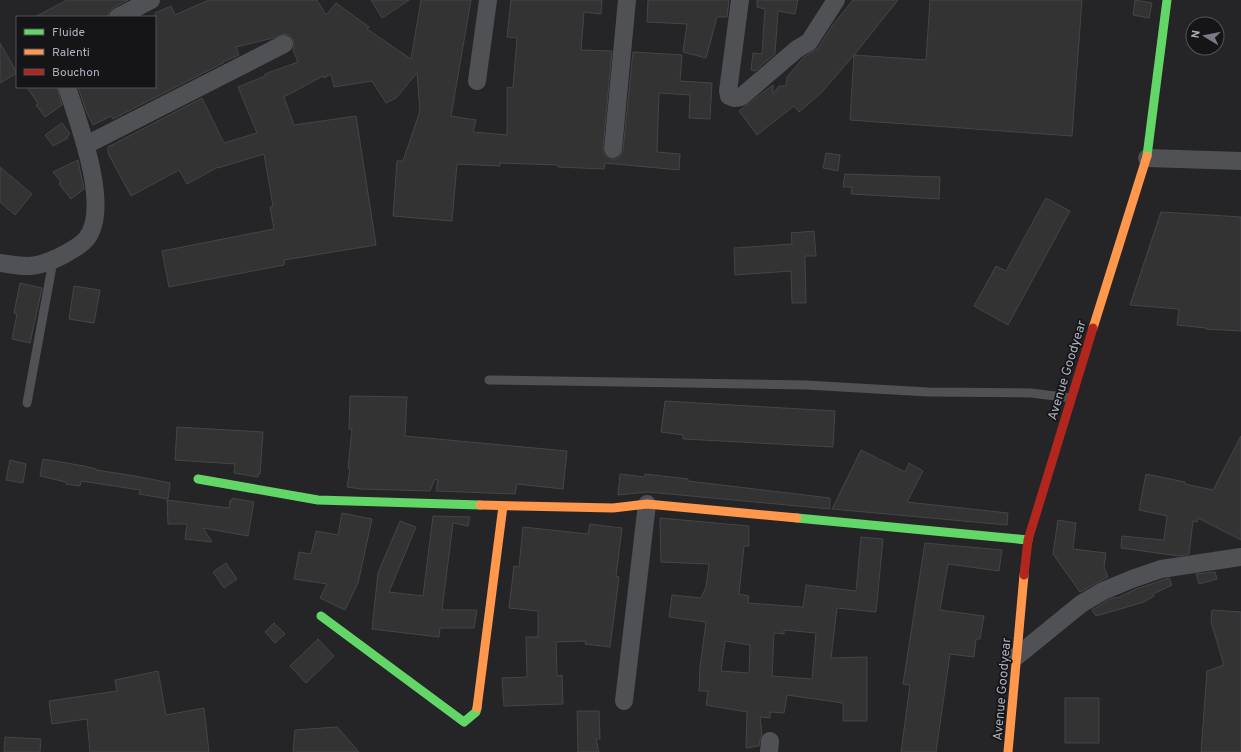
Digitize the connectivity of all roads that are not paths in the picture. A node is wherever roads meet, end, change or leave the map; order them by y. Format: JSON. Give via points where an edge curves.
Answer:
{"nodes":[{"id":1,"x":151,"y":0,"type":"edge"},
{"id":2,"x":488,"y":0,"type":"edge"},
{"id":3,"x":627,"y":0,"type":"edge"},
{"id":4,"x":740,"y":0,"type":"edge"},
{"id":5,"x":836,"y":0,"type":"edge"},
{"id":6,"x":1167,"y":0,"type":"edge"},
{"id":7,"x":120,"y":16,"type":"edge"},
{"id":8,"x":284,"y":44,"type":"dead end"},
{"id":9,"x":477,"y":81,"type":"dead end"},
{"id":10,"x":67,"y":88,"type":"edge"},
{"id":11,"x":86,"y":145,"type":"junction"},
{"id":12,"x":614,"y":149,"type":"dead end"},
{"id":13,"x":1147,"y":158,"type":"junction"},
{"id":14,"x":1241,"y":161,"type":"edge"},
{"id":15,"x":53,"y":261,"type":"junction"},
{"id":16,"x":0,"y":263,"type":"edge"},
{"id":17,"x":489,"y":380,"type":"dead end"},
{"id":18,"x":1071,"y":398,"type":"junction"},
{"id":19,"x":27,"y":403,"type":"dead end"},
{"id":20,"x":198,"y":479,"type":"dead end"},
{"id":21,"x":647,"y":504,"type":"junction"},
{"id":22,"x":502,"y":506,"type":"junction"},
{"id":23,"x":1028,"y":540,"type":"junction"},
{"id":24,"x":1241,"y":557,"type":"edge"},
{"id":25,"x":321,"y":616,"type":"dead end"},
{"id":26,"x":1017,"y":656,"type":"junction"},
{"id":27,"x":624,"y":701,"type":"dead end"},
{"id":28,"x":1008,"y":752,"type":"edge"}],
"edges":[{"from":1,"to":7,"type":"street"},
{"from":2,"to":9,"type":"street"},
{"from":3,"to":12,"type":"street"},
{"from":4,"to":5,"type":"street","via":[[728,91],[729,96],[734,98],[741,97],[808,42]]},
{"from":6,"to":13,"type":"street","name":"Avenue Goodyear"},
{"from":8,"to":11,"type":"street"},
{"from":10,"to":11,"type":"street"},
{"from":11,"to":15,"type":"street","via":[[95,197],[92,229],[87,239]]},
{"from":13,"to":14,"type":"street"},
{"from":13,"to":18,"type":"street","name":"Avenue Goodyear"},
{"from":15,"to":16,"type":"street","via":[[28,266]]},
{"from":15,"to":19,"type":"lane"},
{"from":17,"to":18,"type":"lane","via":[[806,386],[928,392],[1031,393]]},
{"from":18,"to":23,"type":"street","name":"Avenue Goodyear"},
{"from":20,"to":22,"type":"street","via":[[318,500]]},
{"from":21,"to":22,"type":"street","via":[[613,508]]},
{"from":21,"to":23,"type":"street"},
{"from":21,"to":27,"type":"street"},
{"from":22,"to":25,"type":"street","via":[[476,712],[464,722]]},
{"from":23,"to":26,"type":"street","name":"Avenue Goodyear"},
{"from":24,"to":26,"type":"street","via":[[1161,569],[1103,591],[1081,604]]},
{"from":26,"to":28,"type":"street","name":"Avenue Goodyear"}]}
